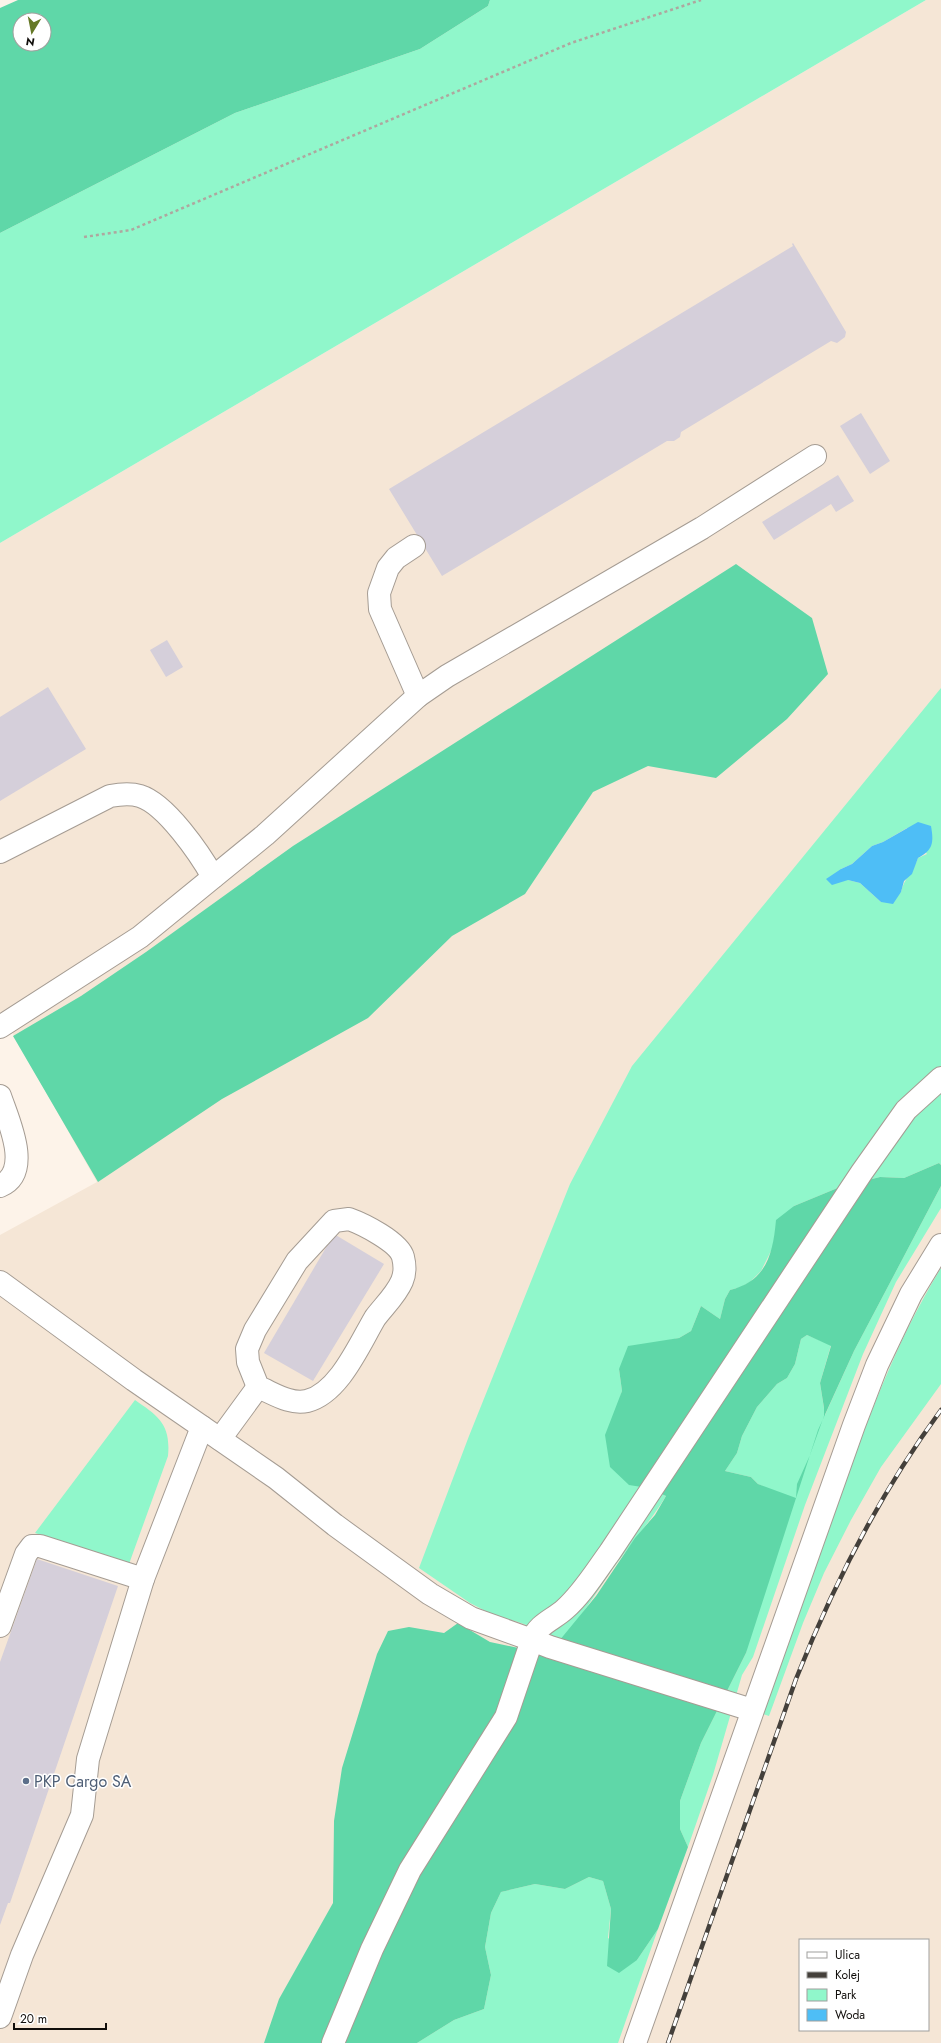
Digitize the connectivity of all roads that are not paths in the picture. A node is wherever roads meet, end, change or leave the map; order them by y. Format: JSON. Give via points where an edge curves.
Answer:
{"nodes":[{"id":1,"x":814,"y":456,"type":"dead end"},
{"id":2,"x":414,"y":546,"type":"dead end"},
{"id":3,"x":418,"y":696,"type":"junction"},
{"id":4,"x":0,"y":852,"type":"edge"},
{"id":5,"x":213,"y":877,"type":"junction"},
{"id":6,"x":0,"y":1027,"type":"edge"},
{"id":7,"x":941,"y":1078,"type":"edge"},
{"id":8,"x":0,"y":1096,"type":"edge"},
{"id":9,"x":0,"y":1186,"type":"edge"},
{"id":10,"x":941,"y":1245,"type":"edge"},
{"id":11,"x":0,"y":1282,"type":"edge"},
{"id":12,"x":258,"y":1387,"type":"junction"},
{"id":13,"x":202,"y":1427,"type":"junction"},
{"id":14,"x":220,"y":1439,"type":"junction"},
{"id":15,"x":143,"y":1579,"type":"junction"},
{"id":16,"x":0,"y":1626,"type":"edge"},
{"id":17,"x":532,"y":1640,"type":"junction"},
{"id":18,"x":752,"y":1710,"type":"junction"},
{"id":19,"x":0,"y":2018,"type":"edge"},
{"id":20,"x":333,"y":2043,"type":"edge"},
{"id":21,"x":635,"y":2043,"type":"edge"}],
"edges":[{"from":1,"to":3,"type":"lane","via":[[702,528],[447,676]]},
{"from":2,"to":3,"type":"lane","via":[[392,563],[382,580],[379,593],[380,609]]},
{"from":3,"to":5,"type":"lane","via":[[265,834]]},
{"from":4,"to":5,"type":"lane","via":[[110,796],[128,793],[149,800],[169,818],[186,836]]},
{"from":5,"to":6,"type":"lane","via":[[140,937]]},
{"from":7,"to":17,"type":"lane","via":[[906,1110],[862,1172],[610,1552],[565,1609],[536,1630]]},
{"from":8,"to":9,"type":"lane","via":[[15,1142],[18,1161],[15,1172],[7,1183]]},
{"from":10,"to":18,"type":"lane","via":[[912,1294],[875,1372]]},
{"from":11,"to":13,"type":"lane"},
{"from":12,"to":12,"type":"lane","via":[[248,1362],[247,1349],[254,1330],[297,1261],[334,1220],[349,1219],[364,1224],[394,1245],[403,1255],[405,1266],[402,1280],[398,1290],[376,1317],[343,1373],[318,1398],[305,1402],[290,1401]]},
{"from":12,"to":14,"type":"lane"},
{"from":13,"to":14,"type":"lane"},
{"from":13,"to":15,"type":"lane"},
{"from":14,"to":17,"type":"lane","via":[[430,1594],[471,1618]]},
{"from":15,"to":16,"type":"lane","via":[[40,1546],[32,1546],[26,1554]]},
{"from":15,"to":19,"type":"lane","via":[[88,1758],[82,1815],[22,1955]]},
{"from":17,"to":18,"type":"lane"},
{"from":17,"to":20,"type":"lane","via":[[506,1717],[410,1870],[372,1949]]},
{"from":18,"to":21,"type":"lane"}]}
